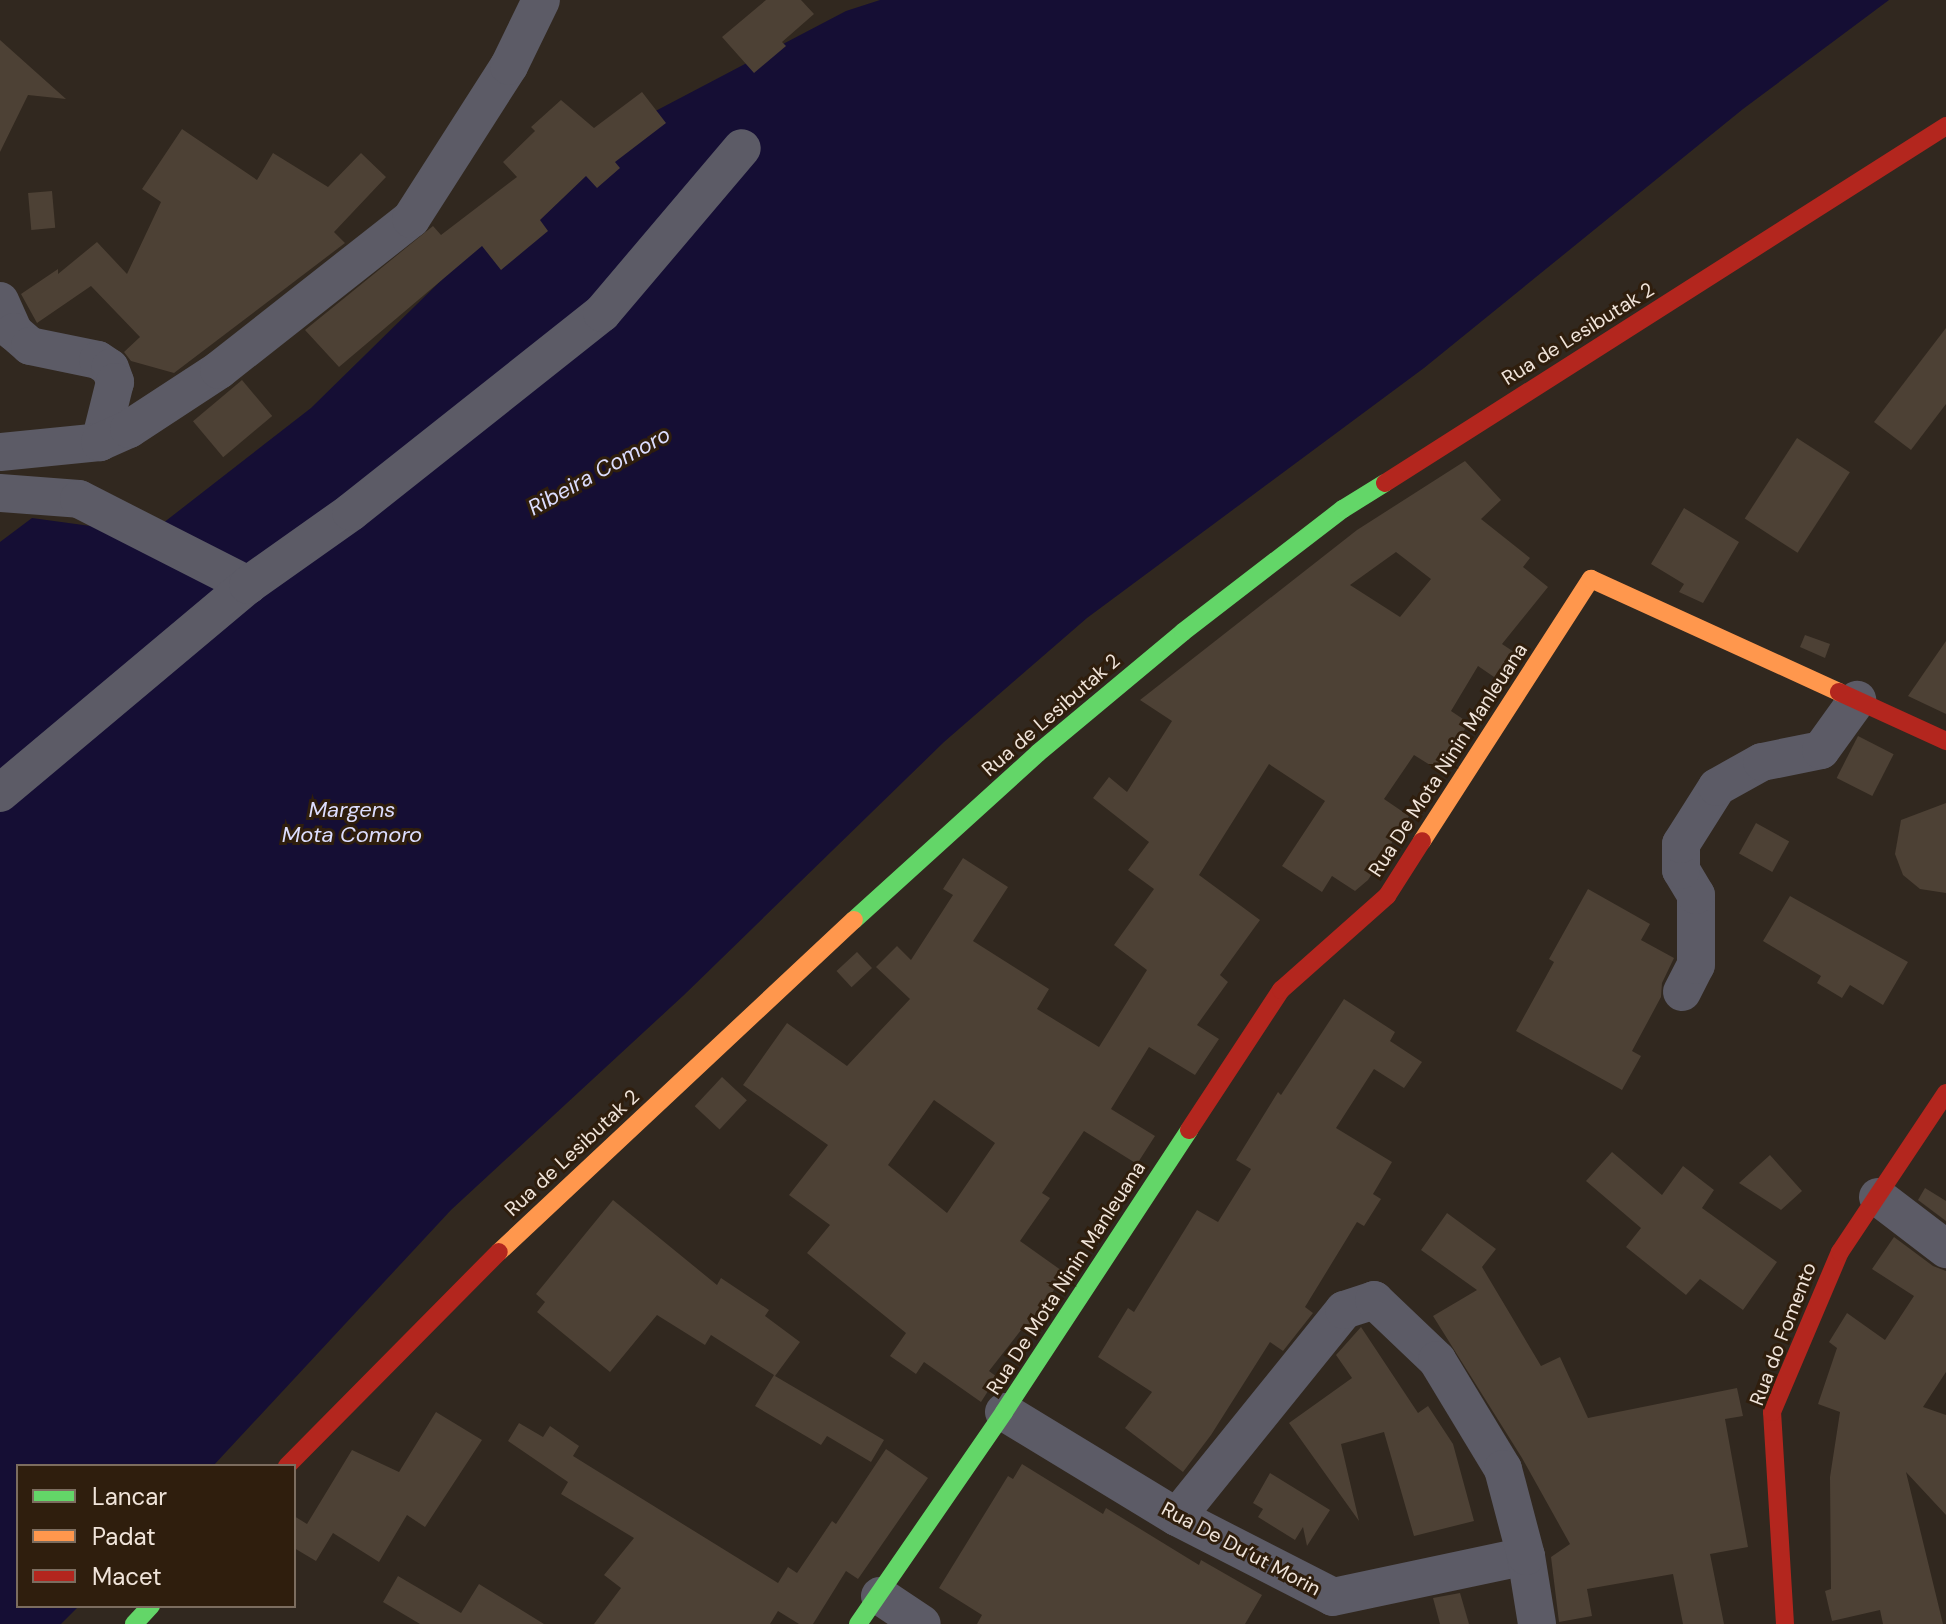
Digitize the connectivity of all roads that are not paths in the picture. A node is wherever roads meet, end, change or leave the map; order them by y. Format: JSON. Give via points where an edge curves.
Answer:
{"nodes":[{"id":1,"x":541,"y":0,"type":"edge"},
{"id":2,"x":1946,"y":126,"type":"edge"},
{"id":3,"x":742,"y":148,"type":"dead end"},
{"id":4,"x":0,"y":301,"type":"edge"},
{"id":5,"x":100,"y":442,"type":"junction"},
{"id":6,"x":0,"y":452,"type":"edge"},
{"id":7,"x":0,"y":493,"type":"edge"},
{"id":8,"x":248,"y":585,"type":"junction"},
{"id":9,"x":1857,"y":700,"type":"junction"},
{"id":10,"x":1946,"y":741,"type":"edge"},
{"id":11,"x":0,"y":793,"type":"edge"},
{"id":12,"x":1682,"y":992,"type":"dead end"},
{"id":13,"x":1946,"y":1093,"type":"edge"},
{"id":14,"x":1878,"y":1197,"type":"junction"},
{"id":15,"x":1946,"y":1249,"type":"edge"},
{"id":16,"x":1004,"y":1412,"type":"junction"},
{"id":17,"x":289,"y":1464,"type":"edge"},
{"id":18,"x":1177,"y":1517,"type":"junction"},
{"id":19,"x":1526,"y":1556,"type":"junction"},
{"id":20,"x":149,"y":1608,"type":"edge"},
{"id":21,"x":869,"y":1610,"type":"edge"},
{"id":22,"x":134,"y":1624,"type":"edge"},
{"id":23,"x":922,"y":1624,"type":"edge"},
{"id":24,"x":1537,"y":1624,"type":"edge"},
{"id":25,"x":1785,"y":1624,"type":"edge"}],
"edges":[{"from":1,"to":5,"type":"street","via":[[509,66],[411,219],[219,370]]},
{"from":2,"to":17,"type":"street","name":"Rua de Lesibutak 2","via":[[1343,509],[1183,632],[1038,753],[866,909],[458,1290]]},
{"from":3,"to":8,"type":"street","via":[[602,313],[351,512]]},
{"from":4,"to":5,"type":"street","via":[[14,332],[30,346],[98,360],[110,368],[115,382]]},
{"from":5,"to":6,"type":"street"},
{"from":7,"to":8,"type":"street","via":[[79,499]]},
{"from":8,"to":11,"type":"street"},
{"from":9,"to":10,"type":"street","name":"Rua De Mota Ninin Manleuana"},
{"from":9,"to":12,"type":"street","via":[[1821,750],[1762,762],[1717,787],[1681,844],[1681,870],[1696,895],[1696,965]]},
{"from":9,"to":16,"type":"street","name":"Rua De Mota Ninin Manleuana","via":[[1591,579],[1387,896],[1281,990]]},
{"from":13,"to":14,"type":"street","name":"Rua do Fomento"},
{"from":14,"to":15,"type":"street"},
{"from":14,"to":25,"type":"street","name":"Rua do Fomento","via":[[1840,1252],[1772,1412]]},
{"from":16,"to":18,"type":"street","name":"Rua De Du’ut Morin"},
{"from":16,"to":21,"type":"street","name":"Rua De Mota Ninin Manleuana"},
{"from":18,"to":19,"type":"street","name":"Rua De Du’ut Morin","via":[[1333,1597]]},
{"from":18,"to":19,"type":"street","via":[[1344,1310],[1374,1300],[1437,1360],[1503,1469]]},
{"from":19,"to":24,"type":"street"},
{"from":20,"to":22,"type":"street"},
{"from":21,"to":23,"type":"street"}]}
